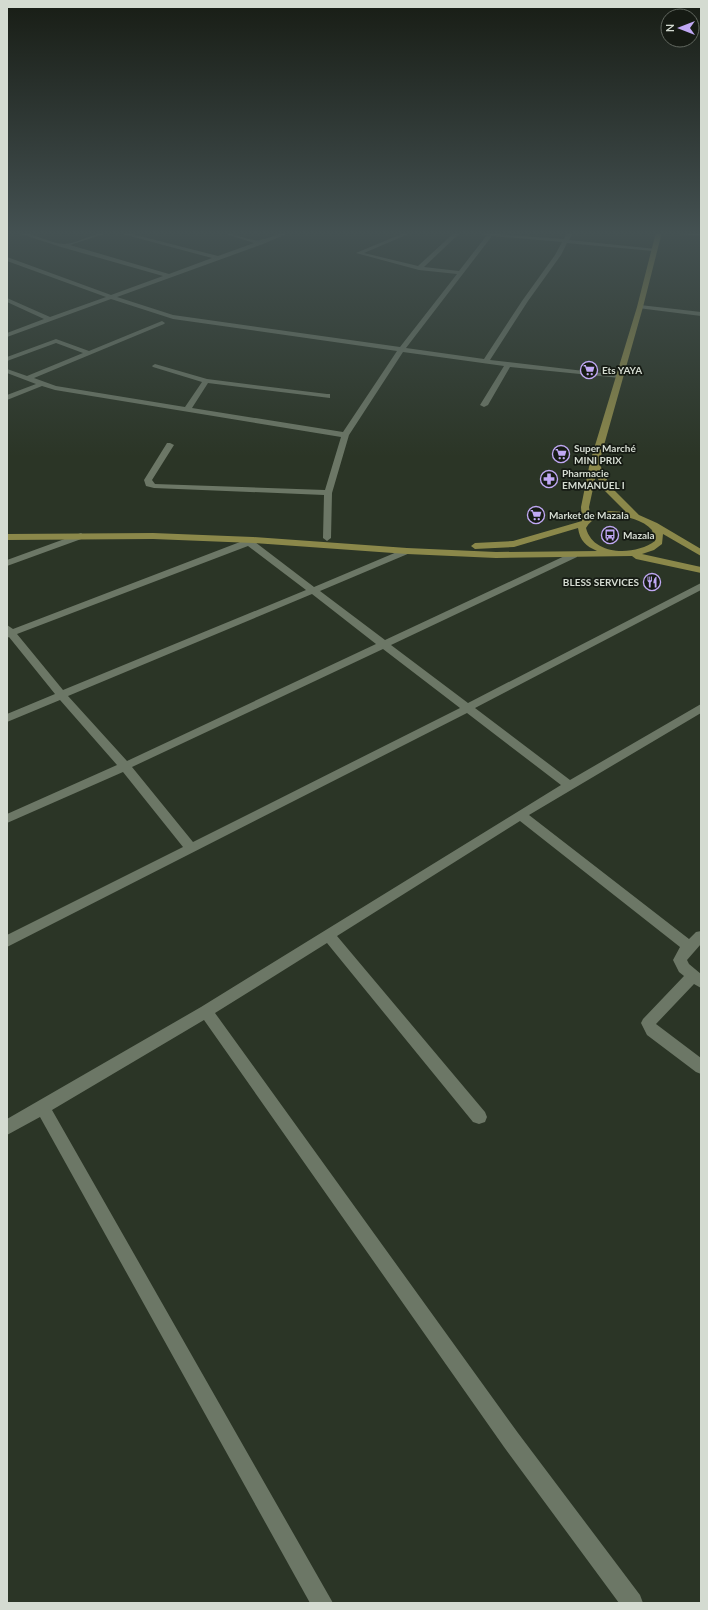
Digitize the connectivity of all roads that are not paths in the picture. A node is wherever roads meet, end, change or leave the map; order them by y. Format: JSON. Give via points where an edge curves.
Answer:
{"nodes":[{"id":1,"x":23,"y":307,"type":"edge"},
{"id":2,"x":82,"y":307,"type":"edge"},
{"id":3,"x":141,"y":307,"type":"edge"},
{"id":4,"x":435,"y":307,"type":"edge"},
{"id":5,"x":521,"y":307,"type":"edge"},
{"id":6,"x":640,"y":307,"type":"edge"},
{"id":7,"x":641,"y":307,"type":"edge"},
{"id":8,"x":701,"y":314,"type":"edge"},
{"id":9,"x":49,"y":319,"type":"junction"},
{"id":10,"x":162,"y":323,"type":"dead end"},
{"id":11,"x":7,"y":335,"type":"edge"},
{"id":12,"x":402,"y":349,"type":"junction"},
{"id":13,"x":90,"y":353,"type":"junction"},
{"id":14,"x":7,"y":359,"type":"edge"},
{"id":15,"x":486,"y":361,"type":"junction"},
{"id":16,"x":508,"y":365,"type":"junction"},
{"id":17,"x":155,"y":366,"type":"dead end"},
{"id":18,"x":7,"y":371,"type":"edge"},
{"id":19,"x":618,"y":377,"type":"junction"},
{"id":20,"x":26,"y":379,"type":"junction"},
{"id":21,"x":206,"y":381,"type":"junction"},
{"id":22,"x":41,"y":384,"type":"junction"},
{"id":23,"x":327,"y":396,"type":"dead end"},
{"id":24,"x":7,"y":398,"type":"edge"},
{"id":25,"x":484,"y":405,"type":"dead end"},
{"id":26,"x":187,"y":410,"type":"junction"},
{"id":27,"x":346,"y":435,"type":"junction"},
{"id":28,"x":170,"y":445,"type":"dead end"},
{"id":29,"x":594,"y":462,"type":"junction"},
{"id":30,"x":328,"y":493,"type":"junction"},
{"id":31,"x":635,"y":516,"type":"junction"},
{"id":32,"x":585,"y":523,"type":"junction"},
{"id":33,"x":652,"y":524,"type":"junction"},
{"id":34,"x":7,"y":530,"type":"edge"},
{"id":35,"x":82,"y":536,"type":"junction"},
{"id":36,"x":7,"y":537,"type":"edge"},
{"id":37,"x":327,"y":538,"type":"junction"},
{"id":38,"x":251,"y":541,"type":"junction"},
{"id":39,"x":407,"y":551,"type":"junction"},
{"id":40,"x":701,"y":553,"type":"edge"},
{"id":41,"x":622,"y":554,"type":"junction"},
{"id":42,"x":574,"y":555,"type":"junction"},
{"id":43,"x":7,"y":563,"type":"edge"},
{"id":44,"x":701,"y":570,"type":"edge"},
{"id":45,"x":701,"y":586,"type":"edge"},
{"id":46,"x":314,"y":591,"type":"junction"},
{"id":47,"x":9,"y":632,"type":"edge"},
{"id":48,"x":384,"y":645,"type":"junction"},
{"id":49,"x":62,"y":696,"type":"junction"},
{"id":50,"x":468,"y":708,"type":"junction"},
{"id":51,"x":701,"y":708,"type":"edge"},
{"id":52,"x":7,"y":718,"type":"edge"},
{"id":53,"x":125,"y":766,"type":"junction"},
{"id":54,"x":570,"y":786,"type":"junction"},
{"id":55,"x":520,"y":815,"type":"junction"},
{"id":56,"x":7,"y":818,"type":"edge"},
{"id":57,"x":190,"y":849,"type":"junction"},
{"id":58,"x":329,"y":936,"type":"junction"},
{"id":59,"x":701,"y":936,"type":"edge"},
{"id":60,"x":7,"y":941,"type":"edge"},
{"id":61,"x":688,"y":946,"type":"junction"},
{"id":62,"x":697,"y":979,"type":"edge"},
{"id":63,"x":206,"y":1011,"type":"junction"},
{"id":64,"x":701,"y":1067,"type":"edge"},
{"id":65,"x":43,"y":1108,"type":"junction"},
{"id":66,"x":479,"y":1117,"type":"dead end"},
{"id":67,"x":7,"y":1128,"type":"edge"},
{"id":68,"x":322,"y":1603,"type":"edge"},
{"id":69,"x":632,"y":1603,"type":"edge"}],
"edges":[{"from":1,"to":9,"type":"street"},
{"from":2,"to":9,"type":"street"},
{"from":3,"to":12,"type":"street","via":[[172,317]]},
{"from":4,"to":12,"type":"street"},
{"from":5,"to":15,"type":"street"},
{"from":6,"to":19,"type":"main road"},
{"from":7,"to":8,"type":"street"},
{"from":9,"to":11,"type":"street"},
{"from":10,"to":13,"type":"street"},
{"from":12,"to":15,"type":"street"},
{"from":12,"to":27,"type":"street"},
{"from":13,"to":14,"type":"street","via":[[56,341]]},
{"from":13,"to":20,"type":"street"},
{"from":15,"to":16,"type":"street"},
{"from":16,"to":19,"type":"street"},
{"from":16,"to":25,"type":"street"},
{"from":17,"to":21,"type":"street"},
{"from":18,"to":20,"type":"street"},
{"from":19,"to":29,"type":"main road"},
{"from":20,"to":22,"type":"street"},
{"from":21,"to":23,"type":"street"},
{"from":21,"to":26,"type":"street"},
{"from":22,"to":24,"type":"street"},
{"from":22,"to":26,"type":"street"},
{"from":26,"to":27,"type":"street"},
{"from":27,"to":30,"type":"street"},
{"from":28,"to":30,"type":"street","via":[[148,480],[149,484]]},
{"from":29,"to":31,"type":"main road","via":[[606,487]]},
{"from":29,"to":32,"type":"main road","via":[[585,507]]},
{"from":30,"to":37,"type":"street"},
{"from":31,"to":32,"type":"main road","via":[[604,514]]},
{"from":31,"to":33,"type":"main road"},
{"from":32,"to":37,"type":"main road","via":[[530,541],[487,546],[406,545]]},
{"from":32,"to":41,"type":"main road","via":[[582,531],[588,542],[598,548]]},
{"from":33,"to":40,"type":"main road"},
{"from":33,"to":41,"type":"main road","via":[[660,536],[655,547],[638,554]]},
{"from":34,"to":37,"type":"main road","via":[[153,530]]},
{"from":35,"to":36,"type":"main road"},
{"from":35,"to":38,"type":"main road"},
{"from":35,"to":43,"type":"street"},
{"from":38,"to":39,"type":"main road"},
{"from":38,"to":46,"type":"street"},
{"from":38,"to":47,"type":"street"},
{"from":39,"to":42,"type":"main road"},
{"from":39,"to":46,"type":"street"},
{"from":41,"to":42,"type":"main road"},
{"from":41,"to":44,"type":"main road"},
{"from":42,"to":48,"type":"street"},
{"from":45,"to":50,"type":"street"},
{"from":46,"to":48,"type":"street"},
{"from":46,"to":49,"type":"street"},
{"from":47,"to":49,"type":"street"},
{"from":48,"to":50,"type":"street"},
{"from":48,"to":53,"type":"street"},
{"from":49,"to":52,"type":"street"},
{"from":49,"to":53,"type":"street"},
{"from":50,"to":54,"type":"street"},
{"from":50,"to":57,"type":"street"},
{"from":51,"to":54,"type":"street"},
{"from":53,"to":56,"type":"street"},
{"from":53,"to":57,"type":"street"},
{"from":54,"to":55,"type":"street"},
{"from":55,"to":58,"type":"street"},
{"from":55,"to":61,"type":"street"},
{"from":57,"to":60,"type":"street"},
{"from":58,"to":63,"type":"street"},
{"from":58,"to":66,"type":"street"},
{"from":59,"to":61,"type":"street"},
{"from":61,"to":62,"type":"street","via":[[680,960],[684,968]]},
{"from":62,"to":64,"type":"street","via":[[648,1023],[652,1030]]},
{"from":63,"to":65,"type":"street"},
{"from":63,"to":69,"type":"street","via":[[511,1440]]},
{"from":65,"to":67,"type":"street"},
{"from":65,"to":68,"type":"street"}]}
